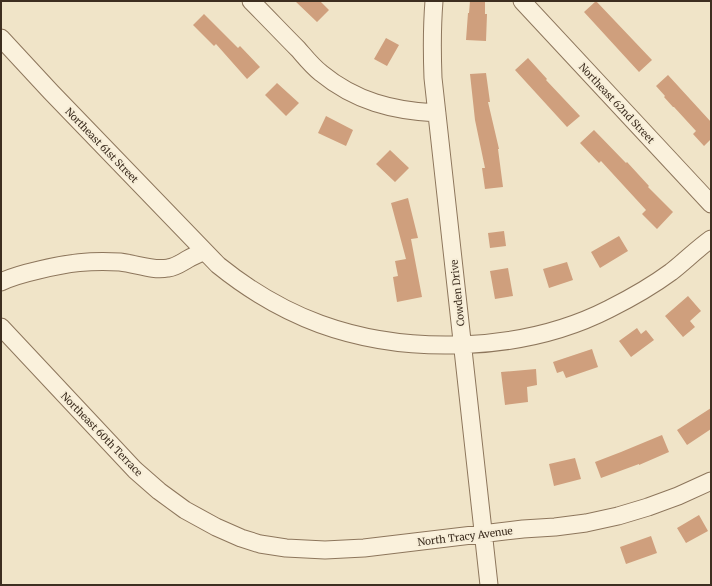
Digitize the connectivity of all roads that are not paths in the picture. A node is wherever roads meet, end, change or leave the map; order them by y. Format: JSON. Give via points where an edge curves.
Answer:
{"nodes":[{"id":1,"x":251,"y":1,"type":"edge"},
{"id":2,"x":434,"y":1,"type":"edge"},
{"id":3,"x":522,"y":1,"type":"edge"},
{"id":4,"x":1,"y":38,"type":"edge"},
{"id":5,"x":437,"y":113,"type":"junction"},
{"id":6,"x":711,"y":204,"type":"edge"},
{"id":7,"x":711,"y":239,"type":"edge"},
{"id":8,"x":204,"y":251,"type":"junction"},
{"id":9,"x":1,"y":282,"type":"edge"},
{"id":10,"x":1,"y":327,"type":"edge"},
{"id":11,"x":462,"y":345,"type":"junction"},
{"id":12,"x":711,"y":481,"type":"edge"},
{"id":13,"x":216,"y":527,"type":"joint"},
{"id":14,"x":483,"y":534,"type":"junction"},
{"id":15,"x":489,"y":585,"type":"edge"}],
"edges":[{"from":1,"to":5,"type":"street","via":[[320,72],[335,84],[370,101],[398,109]]},
{"from":2,"to":5,"type":"street","name":"Cowden Drive","via":[[432,52]]},
{"from":3,"to":6,"type":"street","name":"Northeast 62nd Street"},
{"from":4,"to":8,"type":"street","name":"Northeast 61st Street"},
{"from":5,"to":11,"type":"street","name":"Cowden Drive"},
{"from":7,"to":11,"type":"street","name":"Northeast 61st Street","via":[[672,271],[607,310],[541,334],[501,342]]},
{"from":8,"to":9,"type":"street","via":[[170,268],[103,261],[84,262],[11,277]]},
{"from":8,"to":11,"type":"street","name":"Northeast 61st Street","via":[[236,280],[298,316],[355,334],[392,342]]},
{"from":10,"to":13,"type":"street","name":"Northeast 60th Terrace","via":[[135,470],[185,510]]},
{"from":11,"to":14,"type":"street","name":"Cowden Drive"},
{"from":12,"to":14,"type":"street","name":"North Tracy Avenue","via":[[678,496],[618,516],[586,523]]},
{"from":13,"to":14,"type":"street","name":"North Tracy Avenue","via":[[260,544],[325,550]]},
{"from":14,"to":15,"type":"street","name":"Cowden Drive"}]}
